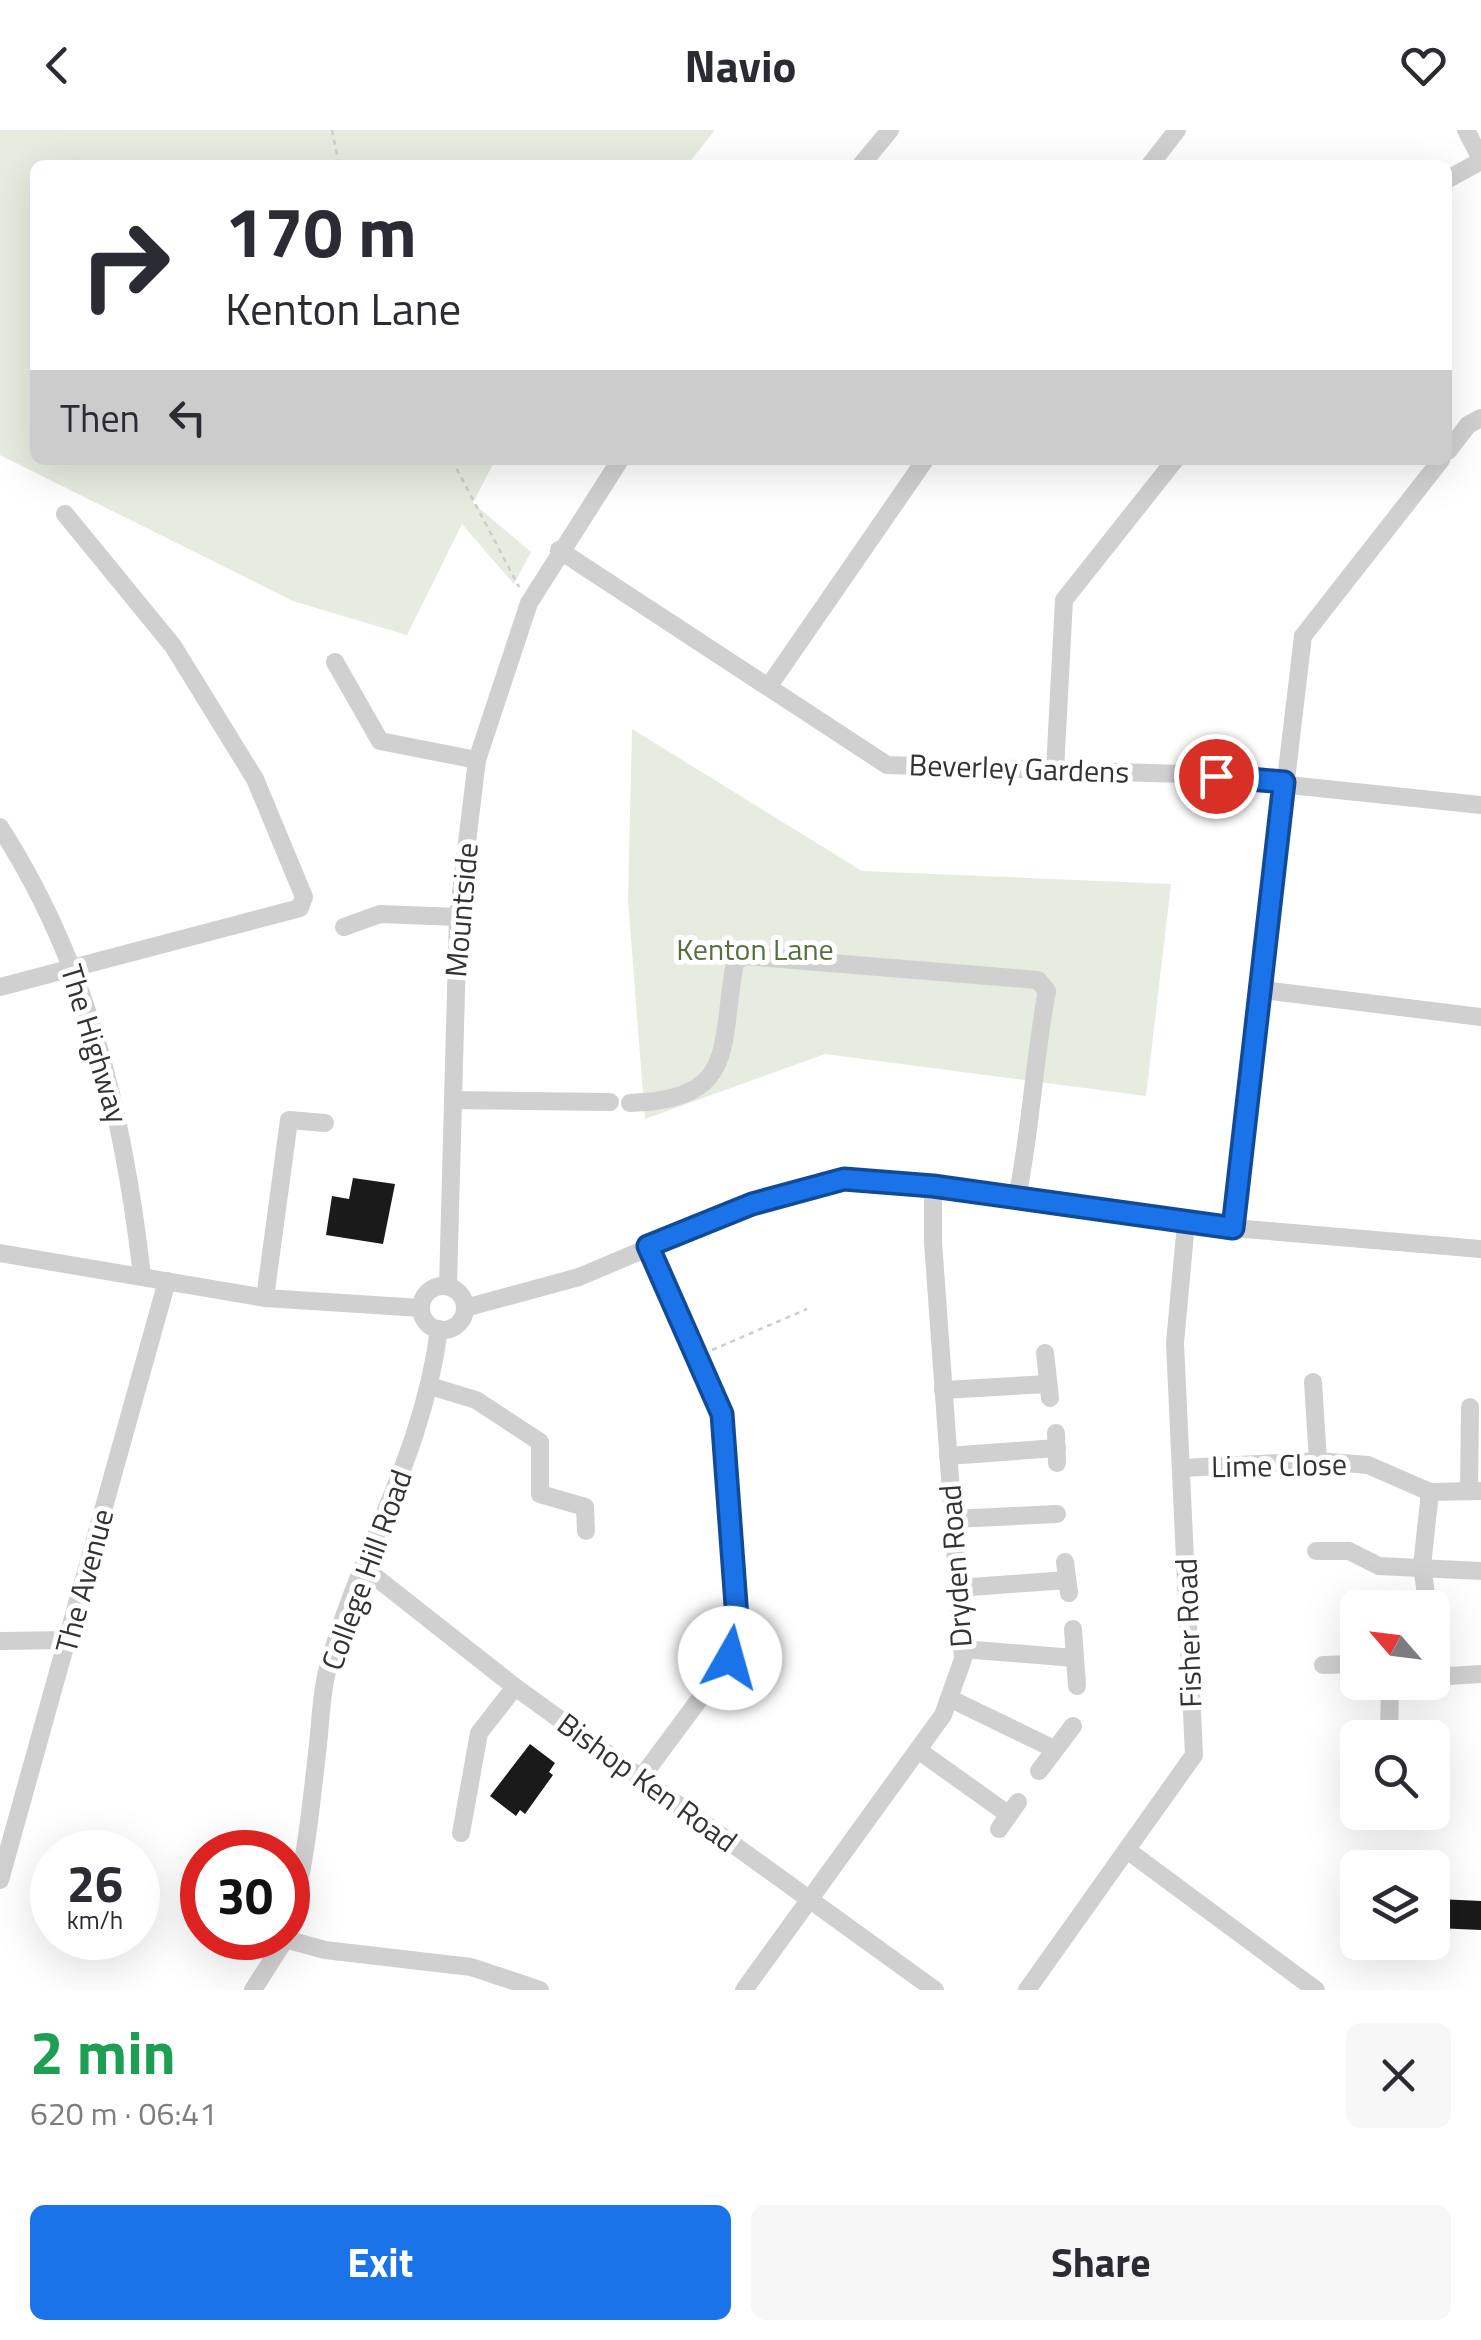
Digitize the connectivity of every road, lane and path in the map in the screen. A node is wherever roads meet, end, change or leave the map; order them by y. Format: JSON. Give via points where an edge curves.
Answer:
{"nodes":[{"id":1,"x":332,"y":130,"type":"edge"},
{"id":2,"x":890,"y":130,"type":"edge"},
{"id":3,"x":1177,"y":130,"type":"edge"},
{"id":4,"x":1466,"y":130,"type":"edge"},
{"id":5,"x":338,"y":160,"type":"edge"},
{"id":6,"x":865,"y":160,"type":"edge"},
{"id":7,"x":1154,"y":160,"type":"edge"},
{"id":8,"x":1481,"y":160,"type":"edge"},
{"id":9,"x":1452,"y":177,"type":"edge"},
{"id":10,"x":1481,"y":418,"type":"edge"},
{"id":11,"x":1452,"y":446,"type":"edge"},
{"id":12,"x":455,"y":465,"type":"edge"},
{"id":13,"x":617,"y":465,"type":"edge"},
{"id":14,"x":922,"y":465,"type":"edge"},
{"id":15,"x":1171,"y":465,"type":"edge"},
{"id":16,"x":1436,"y":465,"type":"edge"},
{"id":17,"x":65,"y":514,"type":"dead end"},
{"id":18,"x":559,"y":550,"type":"junction"},
{"id":19,"x":528,"y":603,"type":"junction"},
{"id":20,"x":335,"y":662,"type":"dead end"},
{"id":21,"x":769,"y":686,"type":"junction"},
{"id":22,"x":477,"y":760,"type":"junction"},
{"id":23,"x":1055,"y":770,"type":"junction"},
{"id":24,"x":1284,"y":782,"type":"junction"},
{"id":25,"x":1481,"y":805,"type":"edge"},
{"id":26,"x":0,"y":827,"type":"edge"},
{"id":27,"x":458,"y":916,"type":"junction"},
{"id":28,"x":344,"y":928,"type":"dead end"},
{"id":29,"x":74,"y":968,"type":"junction"},
{"id":30,"x":0,"y":987,"type":"edge"},
{"id":31,"x":1263,"y":990,"type":"junction"},
{"id":32,"x":1481,"y":1017,"type":"edge"},
{"id":33,"x":453,"y":1100,"type":"junction"},
{"id":34,"x":610,"y":1102,"type":"dead end"},
{"id":35,"x":630,"y":1103,"type":"dead end"},
{"id":36,"x":324,"y":1123,"type":"dead end"},
{"id":37,"x":933,"y":1186,"type":"junction"},
{"id":38,"x":1016,"y":1198,"type":"junction"},
{"id":39,"x":1186,"y":1223,"type":"junction"},
{"id":40,"x":1233,"y":1228,"type":"junction"},
{"id":41,"x":648,"y":1246,"type":"junction"},
{"id":42,"x":1481,"y":1249,"type":"edge"},
{"id":43,"x":0,"y":1252,"type":"edge"},
{"id":44,"x":142,"y":1276,"type":"junction"},
{"id":45,"x":167,"y":1281,"type":"junction"},
{"id":46,"x":448,"y":1286,"type":"junction"},
{"id":47,"x":265,"y":1298,"type":"junction"},
{"id":48,"x":421,"y":1308,"type":"junction"},
{"id":49,"x":465,"y":1308,"type":"junction"},
{"id":50,"x":806,"y":1309,"type":"dead end"},
{"id":51,"x":439,"y":1329,"type":"junction"},
{"id":52,"x":1045,"y":1354,"type":"dead end"},
{"id":53,"x":697,"y":1357,"type":"junction"},
{"id":54,"x":1312,"y":1382,"type":"dead end"},
{"id":55,"x":430,"y":1386,"type":"junction"},
{"id":56,"x":943,"y":1390,"type":"junction"},
{"id":57,"x":1470,"y":1407,"type":"dead end"},
{"id":58,"x":1057,"y":1448,"type":"dead end"},
{"id":59,"x":948,"y":1456,"type":"junction"},
{"id":60,"x":1318,"y":1461,"type":"junction"},
{"id":61,"x":1182,"y":1468,"type":"junction"},
{"id":62,"x":1475,"y":1491,"type":"edge"},
{"id":63,"x":1430,"y":1492,"type":"junction"},
{"id":64,"x":540,"y":1494,"type":"junction"},
{"id":65,"x":536,"y":1514,"type":"dead end"},
{"id":66,"x":1057,"y":1514,"type":"dead end"},
{"id":67,"x":953,"y":1519,"type":"junction"},
{"id":68,"x":586,"y":1531,"type":"dead end"},
{"id":69,"x":1316,"y":1551,"type":"dead end"},
{"id":70,"x":1422,"y":1566,"type":"junction"},
{"id":71,"x":364,"y":1568,"type":"junction"},
{"id":72,"x":1478,"y":1569,"type":"edge"},
{"id":73,"x":1067,"y":1578,"type":"dead end"},
{"id":74,"x":958,"y":1588,"type":"junction"},
{"id":75,"x":1425,"y":1590,"type":"edge"},
{"id":76,"x":1073,"y":1629,"type":"dead end"},
{"id":77,"x":69,"y":1640,"type":"junction"},
{"id":78,"x":0,"y":1641,"type":"edge"},
{"id":79,"x":962,"y":1649,"type":"junction"},
{"id":80,"x":1074,"y":1658,"type":"junction"},
{"id":81,"x":1340,"y":1664,"type":"edge"},
{"id":82,"x":1322,"y":1665,"type":"dead end"},
{"id":83,"x":1481,"y":1674,"type":"edge"},
{"id":84,"x":1450,"y":1676,"type":"edge"},
{"id":85,"x":1078,"y":1686,"type":"dead end"},
{"id":86,"x":515,"y":1688,"type":"junction"},
{"id":87,"x":951,"y":1700,"type":"junction"},
{"id":88,"x":1074,"y":1726,"type":"dead end"},
{"id":89,"x":1054,"y":1749,"type":"junction"},
{"id":90,"x":918,"y":1750,"type":"junction"},
{"id":91,"x":1040,"y":1772,"type":"dead end"},
{"id":92,"x":640,"y":1778,"type":"junction"},
{"id":93,"x":1009,"y":1816,"type":"dead end"},
{"id":94,"x":308,"y":1830,"type":"edge"},
{"id":95,"x":462,"y":1833,"type":"dead end"},
{"id":96,"x":1128,"y":1850,"type":"junction"},
{"id":97,"x":0,"y":1880,"type":"edge"},
{"id":98,"x":811,"y":1901,"type":"junction"},
{"id":99,"x":310,"y":1945,"type":"edge"},
{"id":100,"x":271,"y":1960,"type":"edge"},
{"id":101,"x":498,"y":1983,"type":"edge"},
{"id":102,"x":253,"y":1990,"type":"edge"},
{"id":103,"x":540,"y":1990,"type":"edge"},
{"id":104,"x":744,"y":1990,"type":"edge"},
{"id":105,"x":935,"y":1990,"type":"edge"},
{"id":106,"x":1027,"y":1990,"type":"edge"},
{"id":107,"x":1316,"y":1990,"type":"edge"}],
"edges":[{"from":1,"to":5,"type":"path"},
{"from":2,"to":6,"type":"street"},
{"from":3,"to":7,"type":"street"},
{"from":4,"to":8,"type":"street"},
{"from":8,"to":9,"type":"street"},
{"from":10,"to":11,"type":"street"},
{"from":12,"to":19,"type":"path"},
{"from":13,"to":18,"type":"street","name":"Mountside"},
{"from":14,"to":21,"type":"street"},
{"from":15,"to":23,"type":"street","via":[[1064,600]]},
{"from":16,"to":24,"type":"street","via":[[1302,636]]},
{"from":17,"to":29,"type":"street","via":[[173,646],[255,779],[304,897],[300,908]]},
{"from":18,"to":19,"type":"street","name":"Mountside"},
{"from":18,"to":21,"type":"street","name":"Beverley Gardens"},
{"from":19,"to":22,"type":"street","name":"Mountside"},
{"from":20,"to":22,"type":"street","via":[[380,741]]},
{"from":21,"to":23,"type":"street","name":"Beverley Gardens","via":[[887,765]]},
{"from":22,"to":27,"type":"street","name":"Mountside"},
{"from":23,"to":24,"type":"street","name":"Beverley Gardens"},
{"from":24,"to":25,"type":"street","name":"Beverley Gardens"},
{"from":24,"to":31,"type":"street"},
{"from":26,"to":29,"type":"street","name":"The Highway"},
{"from":27,"to":28,"type":"street","via":[[380,914]]},
{"from":27,"to":33,"type":"street","name":"Mountside"},
{"from":29,"to":30,"type":"street"},
{"from":29,"to":44,"type":"street","name":"The Highway","via":[[118,1112]]},
{"from":31,"to":32,"type":"street"},
{"from":31,"to":40,"type":"street"},
{"from":33,"to":34,"type":"street"},
{"from":33,"to":46,"type":"street","name":"Mountside"},
{"from":35,"to":38,"type":"street","via":[[672,1102],[704,1088],[716,1071],[735,962],[745,956],[1038,980],[1047,991]]},
{"from":36,"to":47,"type":"street","via":[[289,1120]]},
{"from":37,"to":38,"type":"street"},
{"from":37,"to":41,"type":"street","via":[[844,1179],[752,1204]]},
{"from":37,"to":56,"type":"street","name":"Dryden Road"},
{"from":38,"to":39,"type":"street"},
{"from":39,"to":40,"type":"street"},
{"from":39,"to":61,"type":"street","name":"Fisher Road","via":[[1175,1343]]},
{"from":40,"to":42,"type":"street"},
{"from":41,"to":49,"type":"street","via":[[579,1276]]},
{"from":41,"to":53,"type":"street"},
{"from":43,"to":44,"type":"street"},
{"from":44,"to":45,"type":"street"},
{"from":45,"to":47,"type":"street"},
{"from":45,"to":77,"type":"street","name":"The Avenue"},
{"from":46,"to":48,"type":"street","via":[[429,1290]]},
{"from":46,"to":49,"type":"street"},
{"from":47,"to":48,"type":"street"},
{"from":48,"to":51,"type":"street","via":[[428,1324]]},
{"from":49,"to":51,"type":"street","via":[[457,1325]]},
{"from":50,"to":53,"type":"path"},
{"from":51,"to":55,"type":"street","name":"College Hill Road"},
{"from":52,"to":56,"type":"street","via":[[1049,1391]]},
{"from":53,"to":92,"type":"street","via":[[722,1414],[738,1632],[730,1658]]},
{"from":54,"to":60,"type":"street"},
{"from":55,"to":64,"type":"street","via":[[476,1400],[540,1442]]},
{"from":55,"to":71,"type":"street","name":"College Hill Road","via":[[405,1472]]},
{"from":56,"to":59,"type":"street","name":"Dryden Road"},
{"from":57,"to":62,"type":"street"},
{"from":58,"to":59,"type":"street"},
{"from":59,"to":67,"type":"street","name":"Dryden Road"},
{"from":60,"to":61,"type":"street","name":"Lime Close"},
{"from":60,"to":63,"type":"street","name":"Lime Close","via":[[1368,1465]]},
{"from":61,"to":96,"type":"street","name":"Fisher Road","via":[[1194,1754]]},
{"from":62,"to":63,"type":"street","name":"Lime Close"},
{"from":63,"to":70,"type":"street"},
{"from":64,"to":65,"type":"street"},
{"from":64,"to":68,"type":"street","via":[[585,1507]]},
{"from":66,"to":67,"type":"street"},
{"from":67,"to":74,"type":"street","name":"Dryden Road"},
{"from":69,"to":70,"type":"street","via":[[1349,1551],[1380,1566]]},
{"from":70,"to":72,"type":"street"},
{"from":70,"to":75,"type":"street"},
{"from":71,"to":86,"type":"street","name":"Bishop Ken Road"},
{"from":71,"to":94,"type":"street","name":"College Hill Road","via":[[327,1672]]},
{"from":73,"to":74,"type":"street"},
{"from":74,"to":79,"type":"street","name":"Dryden Road"},
{"from":76,"to":80,"type":"street"},
{"from":77,"to":78,"type":"street"},
{"from":77,"to":97,"type":"street","name":"The Avenue"},
{"from":79,"to":80,"type":"street"},
{"from":79,"to":87,"type":"street","name":"Dryden Road"},
{"from":80,"to":85,"type":"street"},
{"from":81,"to":82,"type":"street"},
{"from":83,"to":84,"type":"street"},
{"from":86,"to":92,"type":"street","name":"Bishop Ken Road"},
{"from":86,"to":95,"type":"street","via":[[478,1733]]},
{"from":87,"to":89,"type":"street"},
{"from":87,"to":90,"type":"street","name":"Dryden Road"},
{"from":88,"to":89,"type":"street"},
{"from":89,"to":91,"type":"street"},
{"from":90,"to":93,"type":"street"},
{"from":90,"to":98,"type":"street","name":"Dryden Road"},
{"from":92,"to":98,"type":"street","name":"Bishop Ken Road"},
{"from":96,"to":106,"type":"street","name":"Fisher Road"},
{"from":96,"to":107,"type":"street"},
{"from":98,"to":104,"type":"street","name":"Dryden Road"},
{"from":98,"to":105,"type":"street","name":"Bishop Ken Road"},
{"from":99,"to":101,"type":"street","via":[[471,1967]]},
{"from":100,"to":102,"type":"street","name":"College Hill Road"},
{"from":101,"to":103,"type":"street"}]}
